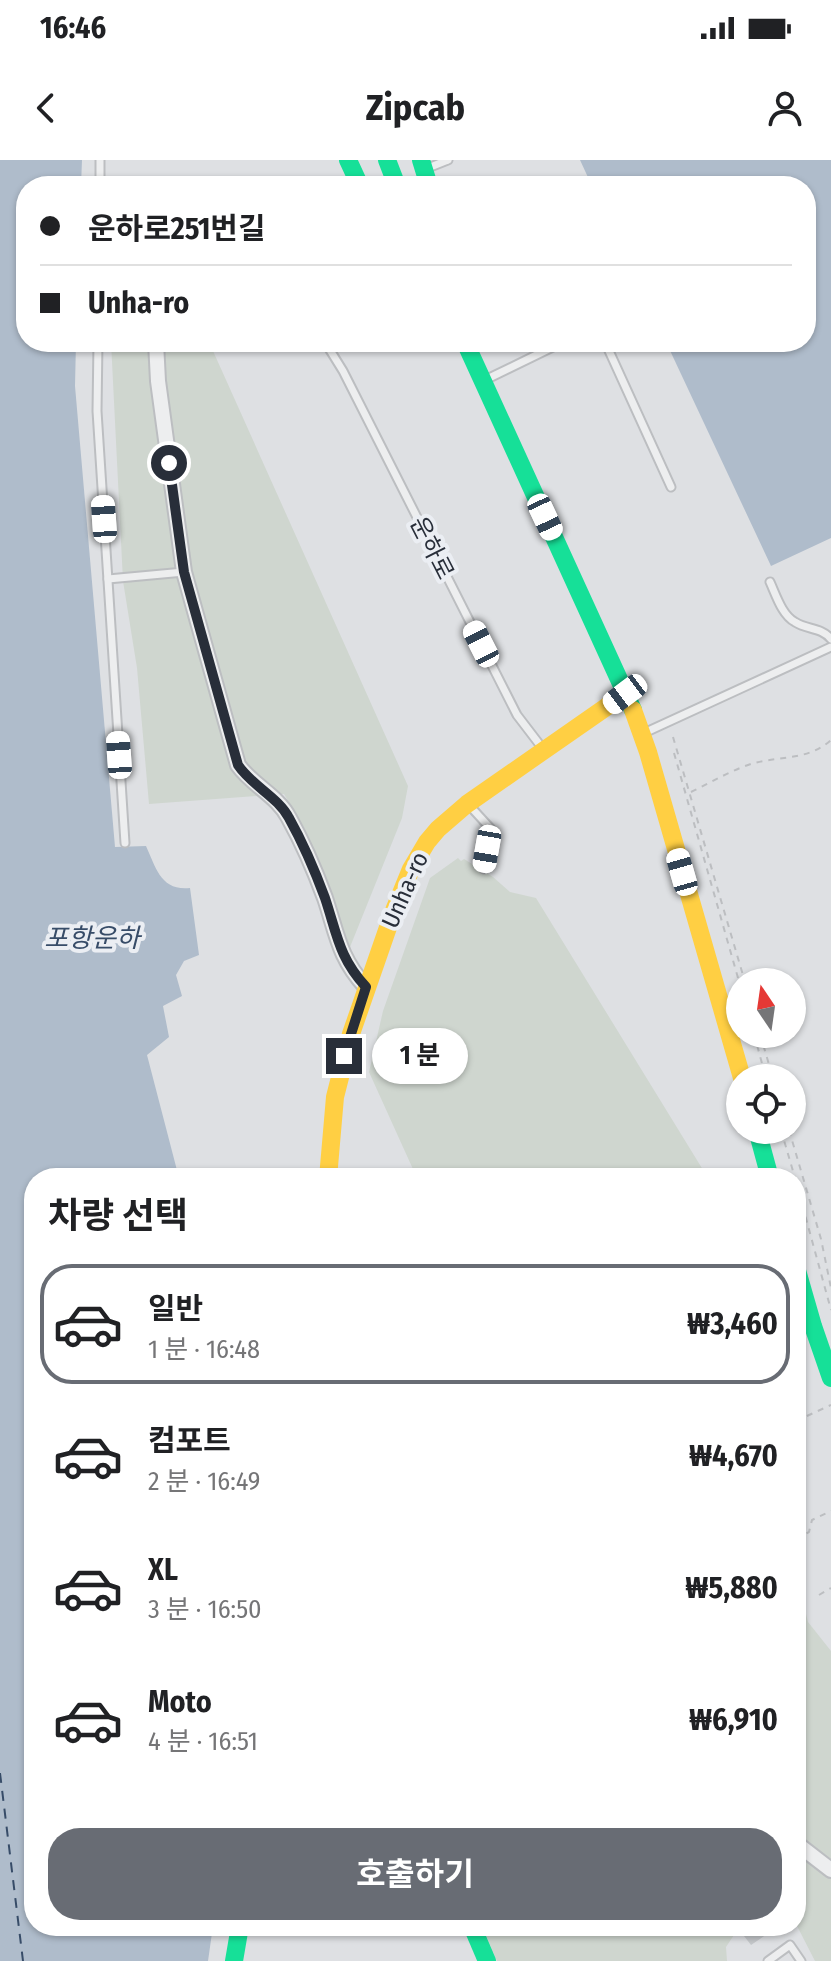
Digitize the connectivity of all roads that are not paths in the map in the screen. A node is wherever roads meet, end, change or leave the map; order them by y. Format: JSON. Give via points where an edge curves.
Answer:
{"nodes":[{"id":1,"x":448,"y":160,"type":"edge"},
{"id":2,"x":425,"y":172,"type":"edge"},
{"id":3,"x":98,"y":352,"type":"edge"},
{"id":4,"x":157,"y":352,"type":"edge"},
{"id":5,"x":331,"y":352,"type":"edge"},
{"id":6,"x":458,"y":352,"type":"edge"},
{"id":7,"x":470,"y":352,"type":"edge"},
{"id":8,"x":476,"y":352,"type":"edge"},
{"id":9,"x":542,"y":352,"type":"edge"},
{"id":10,"x":610,"y":352,"type":"edge"},
{"id":11,"x":483,"y":381,"type":"junction"},
{"id":12,"x":671,"y":487,"type":"dead end"},
{"id":13,"x":184,"y":572,"type":"junction"},
{"id":14,"x":108,"y":579,"type":"junction"},
{"id":15,"x":770,"y":582,"type":"dead end"},
{"id":16,"x":831,"y":639,"type":"edge"},
{"id":17,"x":831,"y":647,"type":"edge"},
{"id":18,"x":625,"y":694,"type":"junction"},
{"id":19,"x":642,"y":734,"type":"junction"},
{"id":20,"x":545,"y":750,"type":"junction"},
{"id":21,"x":467,"y":804,"type":"junction"},
{"id":22,"x":125,"y":843,"type":"dead end"},
{"id":23,"x":484,"y":869,"type":"dead end"},
{"id":24,"x":366,"y":987,"type":"junction"},
{"id":25,"x":738,"y":1064,"type":"edge"},
{"id":26,"x":761,"y":1144,"type":"edge"},
{"id":27,"x":329,"y":1168,"type":"edge"},
{"id":28,"x":767,"y":1168,"type":"edge"},
{"id":29,"x":806,"y":1302,"type":"edge"},
{"id":30,"x":831,"y":1378,"type":"edge"},
{"id":31,"x":806,"y":1851,"type":"edge"},
{"id":32,"x":831,"y":1870,"type":"edge"},
{"id":33,"x":238,"y":1936,"type":"edge"},
{"id":34,"x":476,"y":1936,"type":"edge"},
{"id":35,"x":234,"y":1961,"type":"edge"},
{"id":36,"x":485,"y":1961,"type":"edge"},
{"id":37,"x":768,"y":1961,"type":"edge"},
{"id":38,"x":801,"y":1961,"type":"edge"}],
"edges":[{"from":1,"to":2,"type":"lane"},
{"from":3,"to":14,"type":"lane"},
{"from":4,"to":13,"type":"street"},
{"from":5,"to":20,"type":"lane","name":"운하로","via":[[517,715]]},
{"from":6,"to":11,"type":"main road"},
{"from":7,"to":11,"type":"main road"},
{"from":8,"to":11,"type":"main road"},
{"from":9,"to":11,"type":"lane"},
{"from":10,"to":12,"type":"lane"},
{"from":11,"to":18,"type":"main road"},
{"from":13,"to":14,"type":"lane"},
{"from":13,"to":24,"type":"street","via":[[238,765],[289,817],[347,964]]},
{"from":14,"to":22,"type":"lane"},
{"from":15,"to":16,"type":"lane","via":[[791,620]]},
{"from":17,"to":19,"type":"lane"},
{"from":18,"to":19,"type":"main road"},
{"from":18,"to":20,"type":"main road","name":"Unha-ro"},
{"from":19,"to":25,"type":"main road"},
{"from":20,"to":21,"type":"main road","name":"Unha-ro"},
{"from":21,"to":23,"type":"lane","via":[[491,829]]},
{"from":21,"to":24,"type":"main road","name":"Unha-ro","via":[[438,829],[419,856]]},
{"from":24,"to":27,"type":"main road","name":"Unha-ro","via":[[335,1097]]},
{"from":26,"to":28,"type":"main road"},
{"from":29,"to":30,"type":"main road"},
{"from":31,"to":32,"type":"street"},
{"from":33,"to":35,"type":"main road"},
{"from":34,"to":36,"type":"main road"},
{"from":37,"to":38,"type":"lane","via":[[790,1945]]}]}
